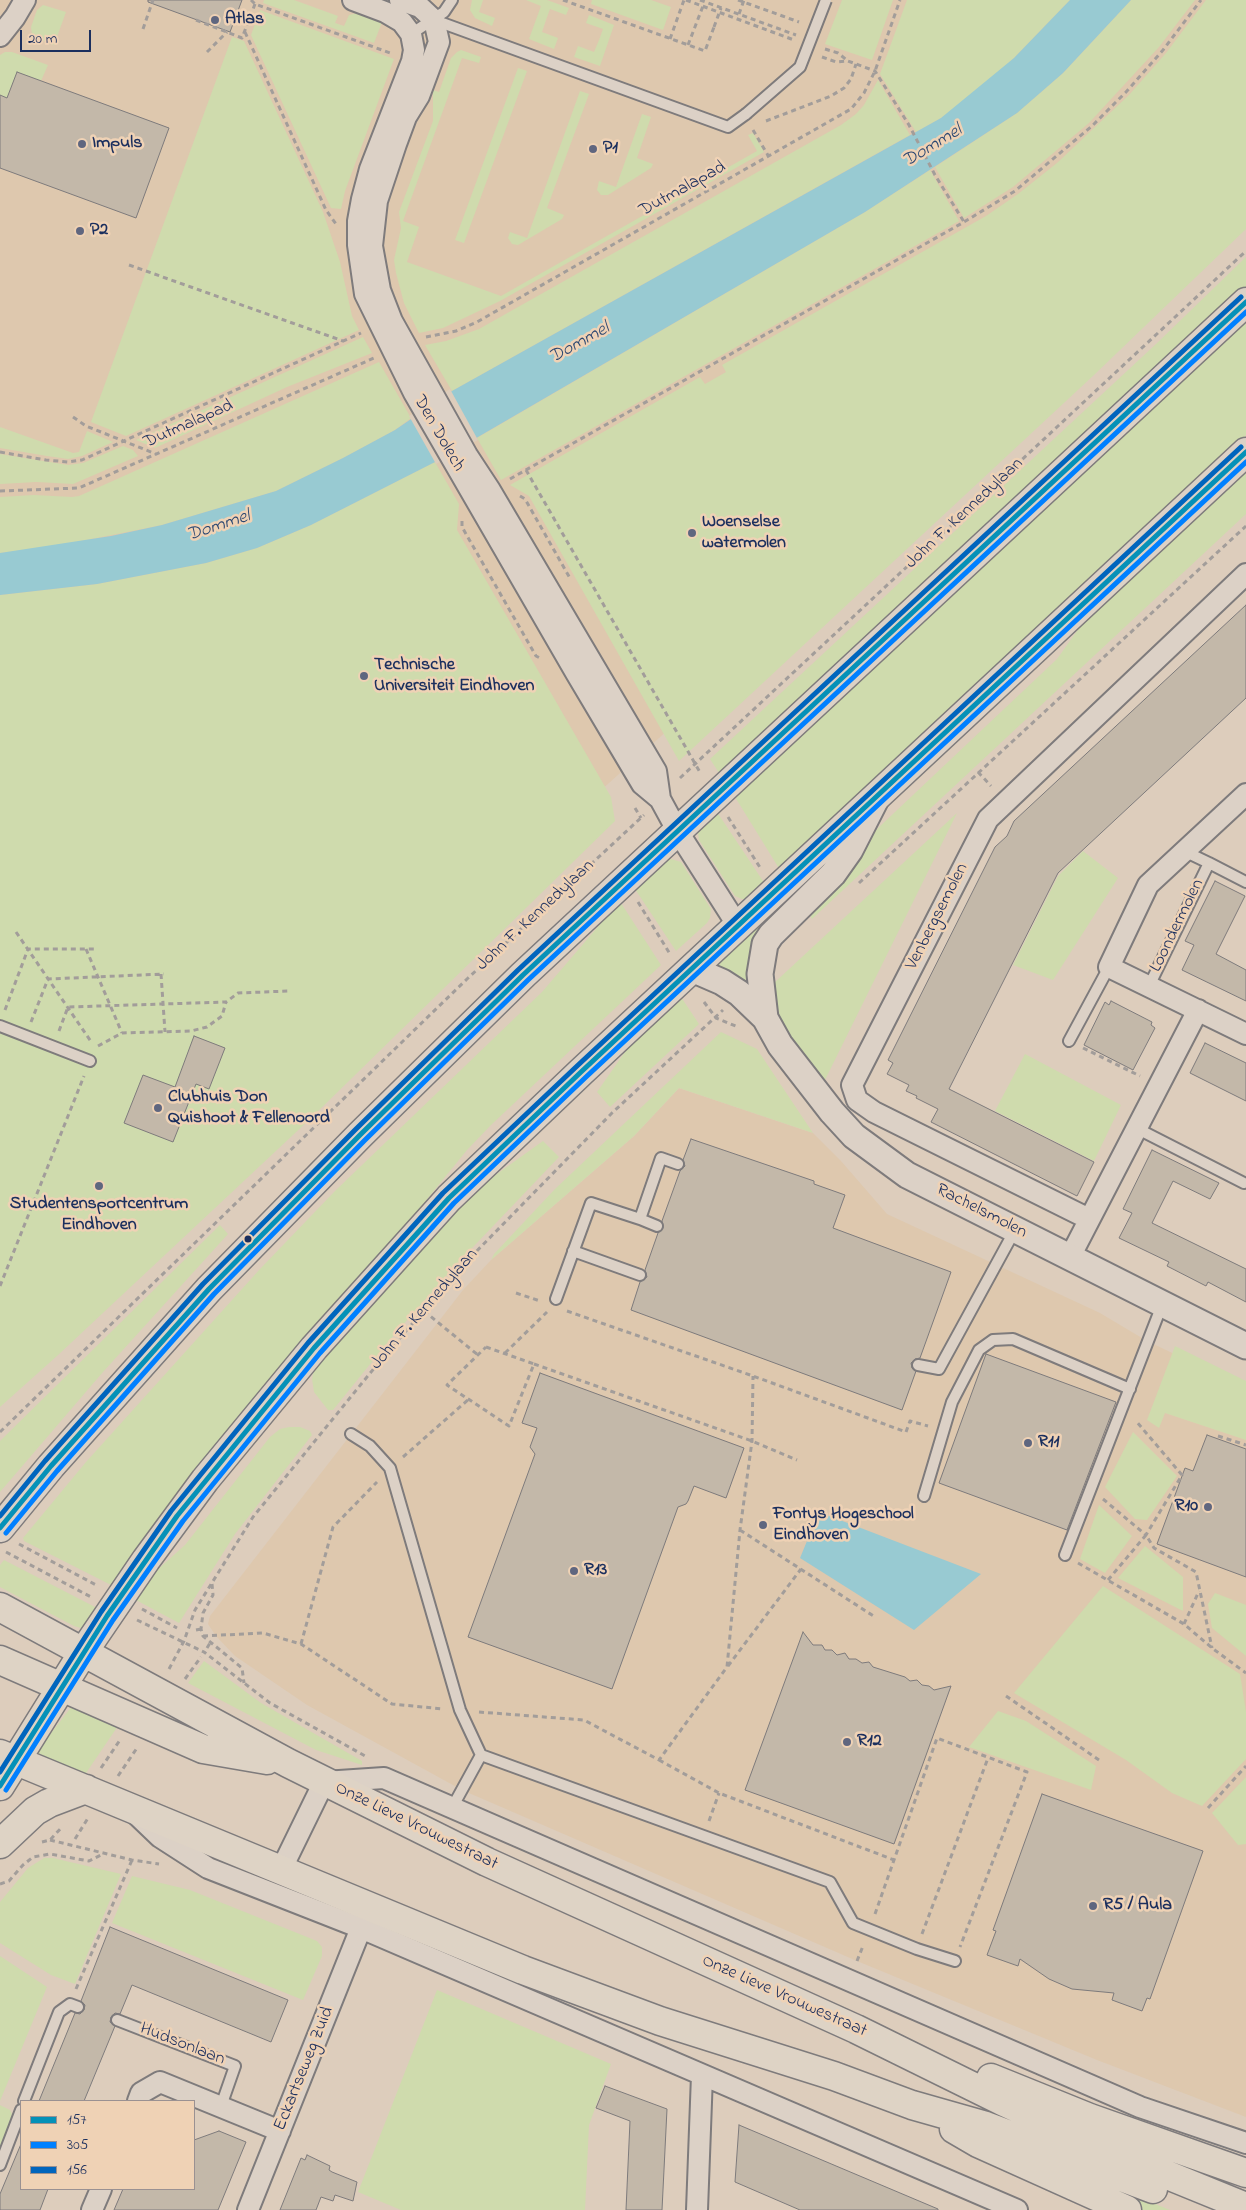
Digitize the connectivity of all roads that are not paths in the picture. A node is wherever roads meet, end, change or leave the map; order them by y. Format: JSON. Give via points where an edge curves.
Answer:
{"nodes":[{"id":1,"x":26,"y":0,"type":"edge"},
{"id":2,"x":353,"y":0,"type":"edge"},
{"id":3,"x":400,"y":0,"type":"edge"},
{"id":4,"x":452,"y":0,"type":"edge"},
{"id":5,"x":826,"y":0,"type":"edge"},
{"id":6,"x":434,"y":20,"type":"junction"},
{"id":7,"x":411,"y":34,"type":"junction"},
{"id":8,"x":0,"y":36,"type":"edge"},
{"id":9,"x":1246,"y":302,"type":"edge"},
{"id":10,"x":421,"y":390,"type":"junction"},
{"id":11,"x":1246,"y":452,"type":"edge"},
{"id":12,"x":1246,"y":574,"type":"edge"},
{"id":13,"x":1246,"y":794,"type":"edge"},
{"id":14,"x":876,"y":798,"type":"junction"},
{"id":15,"x":678,"y":832,"type":"junction"},
{"id":16,"x":1184,"y":851,"type":"junction"},
{"id":17,"x":1209,"y":863,"type":"junction"},
{"id":18,"x":1246,"y":882,"type":"edge"},
{"id":19,"x":738,"y":926,"type":"junction"},
{"id":20,"x":1109,"y":967,"type":"junction"},
{"id":21,"x":692,"y":969,"type":"junction"},
{"id":22,"x":1149,"y":986,"type":"junction"},
{"id":23,"x":1198,"y":1010,"type":"junction"},
{"id":24,"x":765,"y":1018,"type":"junction"},
{"id":25,"x":0,"y":1026,"type":"edge"},
{"id":26,"x":1246,"y":1034,"type":"edge"},
{"id":27,"x":1069,"y":1041,"type":"road end"},
{"id":28,"x":90,"y":1061,"type":"road end"},
{"id":29,"x":1136,"y":1128,"type":"junction"},
{"id":30,"x":678,"y":1164,"type":"dead end"},
{"id":31,"x":1244,"y":1184,"type":"dead end"},
{"id":32,"x":640,"y":1219,"type":"junction"},
{"id":33,"x":1089,"y":1219,"type":"junction"},
{"id":34,"x":657,"y":1226,"type":"dead end"},
{"id":35,"x":1015,"y":1229,"type":"junction"},
{"id":36,"x":573,"y":1251,"type":"junction"},
{"id":37,"x":1070,"y":1257,"type":"junction"},
{"id":38,"x":640,"y":1275,"type":"dead end"},
{"id":39,"x":554,"y":1302,"type":"road end"},
{"id":40,"x":1163,"y":1304,"type":"junction"},
{"id":41,"x":1246,"y":1346,"type":"edge"},
{"id":42,"x":918,"y":1365,"type":"dead end"},
{"id":43,"x":1130,"y":1389,"type":"junction"},
{"id":44,"x":352,"y":1434,"type":"dead end"},
{"id":45,"x":924,"y":1496,"type":"dead end"},
{"id":46,"x":9,"y":1536,"type":"edge"},
{"id":47,"x":1065,"y":1555,"type":"road end"},
{"id":48,"x":0,"y":1607,"type":"edge"},
{"id":49,"x":84,"y":1651,"type":"junction"},
{"id":50,"x":0,"y":1660,"type":"edge"},
{"id":51,"x":62,"y":1687,"type":"junction"},
{"id":52,"x":481,"y":1755,"type":"junction"},
{"id":53,"x":8,"y":1757,"type":"edge"},
{"id":54,"x":288,"y":1763,"type":"junction"},
{"id":55,"x":92,"y":1781,"type":"junction"},
{"id":56,"x":324,"y":1782,"type":"junction"},
{"id":57,"x":0,"y":1786,"type":"edge"},
{"id":58,"x":453,"y":1806,"type":"junction"},
{"id":59,"x":129,"y":1807,"type":"junction"},
{"id":60,"x":0,"y":1844,"type":"edge"},
{"id":61,"x":281,"y":1870,"type":"junction"},
{"id":62,"x":361,"y":1928,"type":"junction"},
{"id":63,"x":955,"y":1962,"type":"road end"},
{"id":64,"x":78,"y":2007,"type":"dead end"},
{"id":65,"x":117,"y":2020,"type":"dead end"},
{"id":66,"x":906,"y":2054,"type":"junction"},
{"id":67,"x":702,"y":2075,"type":"junction"},
{"id":68,"x":24,"y":2100,"type":"edge"},
{"id":69,"x":138,"y":2100,"type":"edge"},
{"id":70,"x":912,"y":2105,"type":"junction"},
{"id":71,"x":220,"y":2106,"type":"junction"},
{"id":72,"x":20,"y":2113,"type":"edge"},
{"id":73,"x":280,"y":2131,"type":"junction"},
{"id":74,"x":1246,"y":2143,"type":"edge"},
{"id":75,"x":0,"y":2165,"type":"edge"},
{"id":76,"x":1246,"y":2173,"type":"edge"},
{"id":77,"x":101,"y":2190,"type":"edge"},
{"id":78,"x":988,"y":2204,"type":"edge"},
{"id":79,"x":1246,"y":2207,"type":"edge"},
{"id":80,"x":92,"y":2210,"type":"edge"},
{"id":81,"x":248,"y":2210,"type":"edge"},
{"id":82,"x":697,"y":2210,"type":"edge"},
{"id":83,"x":1018,"y":2210,"type":"edge"},
{"id":84,"x":1127,"y":2210,"type":"edge"},
{"id":85,"x":1204,"y":2210,"type":"edge"}],
"edges":[{"from":1,"to":8,"type":"street"},
{"from":2,"to":7,"type":"street","via":[[394,16]]},
{"from":3,"to":6,"type":"street","via":[[420,7]]},
{"from":4,"to":6,"type":"lane"},
{"from":5,"to":6,"type":"lane","bridge":true,"via":[[800,67],[728,127]]},
{"from":6,"to":7,"type":"lane"},
{"from":6,"to":10,"type":"street","name":"Den Dolech","via":[[438,42],[388,204],[376,262],[380,290]]},
{"from":7,"to":10,"type":"street","name":"Den Dolech","via":[[412,61],[370,169],[358,221],[358,245],[365,294]]},
{"from":9,"to":15,"type":"main road","name":"John F. Kennedylaan"},
{"from":10,"to":15,"type":"street","name":"Den Dolech","via":[[460,457],[495,499],[656,771],[660,799]]},
{"from":11,"to":14,"type":"main road"},
{"from":12,"to":33,"type":"street","name":"Venbergsemolen","via":[[988,819],[852,1085],[857,1100],[874,1112]]},
{"from":13,"to":16,"type":"street","name":"Loondermolen"},
{"from":14,"to":19,"type":"main road"},
{"from":14,"to":24,"type":"street","name":"Rachelsmolen","via":[[850,850],[833,874],[765,944],[760,974]]},
{"from":15,"to":19,"type":"street"},
{"from":15,"to":46,"type":"main road","name":"John F. Kennedylaan","via":[[523,975],[209,1289],[51,1466]]},
{"from":16,"to":17,"type":"lane","name":"Loondermolen"},
{"from":16,"to":20,"type":"street","name":"Loondermolen","via":[[1148,885]]},
{"from":17,"to":18,"type":"lane"},
{"from":17,"to":22,"type":"lane","name":"Loondermolen"},
{"from":19,"to":21,"type":"main road"},
{"from":20,"to":22,"type":"street","name":"Loondermolen"},
{"from":20,"to":27,"type":"lane","name":"Loondermolen"},
{"from":21,"to":24,"type":"street","name":"Rachelsmolen","via":[[739,993]]},
{"from":21,"to":49,"type":"main road","via":[[482,1164],[371,1282],[205,1480]]},
{"from":22,"to":23,"type":"street","name":"Loondermolen"},
{"from":23,"to":26,"type":"street","name":"Loondermolen"},
{"from":23,"to":29,"type":"street"},
{"from":24,"to":35,"type":"street","name":"Rachelsmolen","via":[[786,1052],[854,1136],[907,1175]]},
{"from":25,"to":28,"type":"lane"},
{"from":29,"to":31,"type":"lane"},
{"from":29,"to":33,"type":"street"},
{"from":30,"to":32,"type":"lane","via":[[661,1158]]},
{"from":32,"to":34,"type":"lane"},
{"from":32,"to":36,"type":"lane","via":[[591,1203]]},
{"from":33,"to":37,"type":"street"},
{"from":35,"to":37,"type":"street","name":"Rachelsmolen"},
{"from":35,"to":42,"type":"lane","via":[[939,1369]]},
{"from":36,"to":38,"type":"lane"},
{"from":36,"to":39,"type":"lane"},
{"from":37,"to":40,"type":"street","name":"Rachelsmolen"},
{"from":40,"to":41,"type":"street","name":"Rachelsmolen"},
{"from":40,"to":43,"type":"lane"},
{"from":43,"to":45,"type":"lane","via":[[1013,1339],[993,1340],[979,1350],[952,1402]]},
{"from":43,"to":47,"type":"lane"},
{"from":44,"to":52,"type":"lane","via":[[370,1446],[390,1468],[460,1710]]},
{"from":48,"to":49,"type":"main road","name":"Onze Lieve Vrouwestraat"},
{"from":49,"to":51,"type":"main road"},
{"from":49,"to":54,"type":"main road","name":"Onze Lieve Vrouwestraat"},
{"from":50,"to":51,"type":"main road"},
{"from":51,"to":53,"type":"main road"},
{"from":51,"to":54,"type":"main road","via":[[203,1749]]},
{"from":52,"to":58,"type":"lane"},
{"from":52,"to":63,"type":"lane","via":[[830,1882],[853,1922]]},
{"from":53,"to":55,"type":"main road"},
{"from":53,"to":57,"type":"main road"},
{"from":54,"to":56,"type":"main road","name":"Onze Lieve Vrouwestraat"},
{"from":55,"to":59,"type":"main road"},
{"from":55,"to":60,"type":"main road","via":[[35,1811]]},
{"from":56,"to":58,"type":"street","name":"Onze Lieve Vrouwestraat","via":[[384,1778]]},
{"from":56,"to":61,"type":"street","name":"Onze Lieve Vrouwestraat"},
{"from":56,"to":66,"type":"main road","name":"Onze Lieve Vrouwestraat","via":[[487,1862]]},
{"from":58,"to":74,"type":"street","name":"Onze Lieve Vrouwestraat","via":[[1140,2107]]},
{"from":59,"to":61,"type":"main road"},
{"from":59,"to":62,"type":"street","via":[[160,1837],[208,1868]]},
{"from":61,"to":70,"type":"main road","via":[[550,1980],[660,2021],[834,2076]]},
{"from":62,"to":67,"type":"street"},
{"from":62,"to":73,"type":"street","name":"Eckartseweg Zuid"},
{"from":64,"to":68,"type":"lane","via":[[70,2004],[59,2012]]},
{"from":65,"to":71,"type":"lane","name":"Hudsonlaan","via":[[235,2066]]},
{"from":66,"to":76,"type":"main road","via":[[1003,2081],[1090,2118]]},
{"from":66,"to":79,"type":"main road","name":"Onze Lieve Vrouwestraat","via":[[1134,2161]]},
{"from":67,"to":78,"type":"street"},
{"from":67,"to":82,"type":"street"},
{"from":69,"to":71,"type":"street","via":[[141,2093],[160,2082]]},
{"from":70,"to":84,"type":"main road","via":[[978,2143]]},
{"from":70,"to":85,"type":"main road","via":[[986,2126]]},
{"from":71,"to":73,"type":"street"},
{"from":72,"to":75,"type":"lane"},
{"from":73,"to":81,"type":"street","name":"Eckartseweg Zuid"},
{"from":77,"to":80,"type":"street"},
{"from":78,"to":83,"type":"street"}]}
